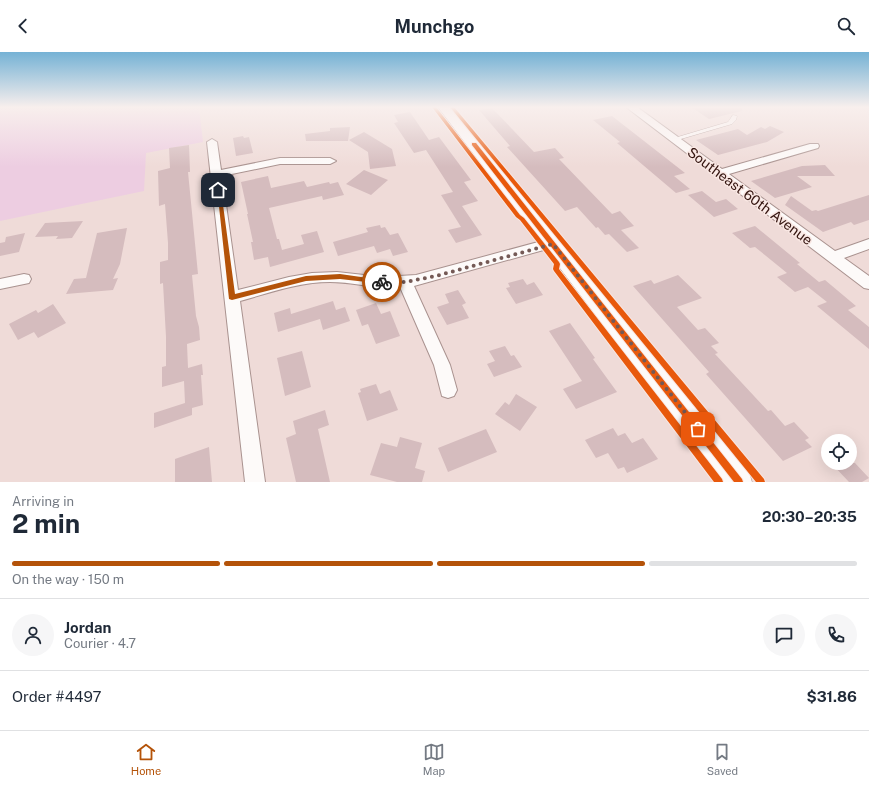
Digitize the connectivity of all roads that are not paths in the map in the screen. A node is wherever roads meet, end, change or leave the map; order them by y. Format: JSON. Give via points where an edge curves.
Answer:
{"nodes":[{"id":1,"x":461,"y":127,"type":"edge"},
{"id":2,"x":658,"y":127,"type":"edge"},
{"id":3,"x":717,"y":127,"type":"edge"},
{"id":4,"x":674,"y":139,"type":"junction"},
{"id":5,"x":212,"y":142,"type":"dead end"},
{"id":6,"x":814,"y":146,"type":"dead end"},
{"id":7,"x":330,"y":161,"type":"dead end"},
{"id":8,"x":719,"y":173,"type":"junction"},
{"id":9,"x":217,"y":174,"type":"junction"},
{"id":10,"x":553,"y":244,"type":"junction"},
{"id":11,"x":869,"y":244,"type":"edge"},
{"id":12,"x":833,"y":257,"type":"junction"},
{"id":13,"x":24,"y":279,"type":"dead end"},
{"id":14,"x":405,"y":282,"type":"junction"},
{"id":15,"x":0,"y":284,"type":"edge"},
{"id":16,"x":869,"y":284,"type":"edge"},
{"id":17,"x":232,"y":297,"type":"junction"},
{"id":18,"x":448,"y":390,"type":"dead end"},
{"id":19,"x":255,"y":482,"type":"edge"},
{"id":20,"x":739,"y":482,"type":"edge"}],
"edges":[{"from":1,"to":10,"type":"main road"},
{"from":2,"to":4,"type":"street","name":"Southeast 60th Avenue"},
{"from":3,"to":4,"type":"lane"},
{"from":4,"to":8,"type":"street","name":"Southeast 60th Avenue"},
{"from":5,"to":9,"type":"street"},
{"from":6,"to":8,"type":"street"},
{"from":7,"to":9,"type":"street","via":[[280,161]]},
{"from":8,"to":12,"type":"street","name":"Southeast 60th Avenue"},
{"from":9,"to":17,"type":"street"},
{"from":10,"to":14,"type":"street"},
{"from":10,"to":20,"type":"main road"},
{"from":11,"to":12,"type":"street"},
{"from":12,"to":16,"type":"street","name":"Southeast 60th Avenue"},
{"from":13,"to":15,"type":"street"},
{"from":14,"to":17,"type":"street","via":[[324,277]]},
{"from":14,"to":18,"type":"street","via":[[442,365]]},
{"from":17,"to":19,"type":"street"}]}
